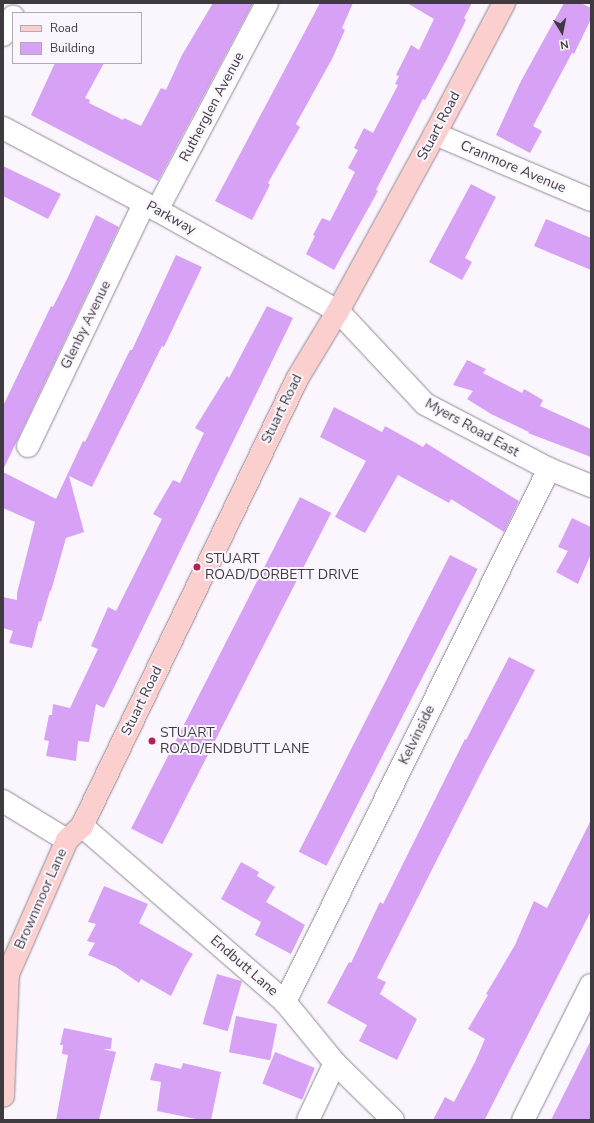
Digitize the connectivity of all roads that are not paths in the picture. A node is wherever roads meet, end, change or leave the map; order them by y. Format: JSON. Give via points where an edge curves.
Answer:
{"nodes":[{"id":1,"x":20,"y":3,"type":"edge"},
{"id":2,"x":267,"y":3,"type":"edge"},
{"id":3,"x":504,"y":3,"type":"edge"},
{"id":4,"x":16,"y":12,"type":"edge"},
{"id":5,"x":12,"y":19,"type":"edge"},
{"id":6,"x":3,"y":35,"type":"edge"},
{"id":7,"x":3,"y":128,"type":"edge"},
{"id":8,"x":435,"y":134,"type":"junction"},
{"id":9,"x":591,"y":200,"type":"edge"},
{"id":10,"x":151,"y":207,"type":"junction"},
{"id":11,"x":338,"y":311,"type":"junction"},
{"id":12,"x":28,"y":446,"type":"dead end"},
{"id":13,"x":548,"y":469,"type":"junction"},
{"id":14,"x":591,"y":486,"type":"edge"},
{"id":15,"x":3,"y":800,"type":"edge"},
{"id":16,"x":74,"y":833,"type":"junction"},
{"id":17,"x":591,"y":985,"type":"edge"},
{"id":18,"x":285,"y":1002,"type":"junction"},
{"id":19,"x":335,"y":1063,"type":"junction"},
{"id":20,"x":3,"y":1096,"type":"edge"},
{"id":21,"x":308,"y":1120,"type":"edge"},
{"id":22,"x":393,"y":1120,"type":"edge"},
{"id":23,"x":523,"y":1120,"type":"edge"}],
"edges":[{"from":1,"to":4,"type":"street"},
{"from":2,"to":10,"type":"street","name":"Rutherglen Avenue"},
{"from":3,"to":8,"type":"street","name":"Stuart Road"},
{"from":5,"to":6,"type":"street"},
{"from":7,"to":10,"type":"street","name":"Parkway"},
{"from":8,"to":9,"type":"street","name":"Cranmore Avenue"},
{"from":8,"to":11,"type":"street","name":"Stuart Road"},
{"from":10,"to":11,"type":"street","name":"Parkway"},
{"from":10,"to":12,"type":"street","name":"Glenby Avenue"},
{"from":11,"to":13,"type":"street","name":"Myers Road East","via":[[425,404]]},
{"from":11,"to":16,"type":"street","name":"Stuart Road","via":[[296,379]]},
{"from":13,"to":14,"type":"street","name":"Myers Road East"},
{"from":13,"to":18,"type":"street","name":"Kelvinside"},
{"from":15,"to":16,"type":"street","name":"Endbutt Lane"},
{"from":16,"to":18,"type":"street","name":"Endbutt Lane"},
{"from":16,"to":20,"type":"street","name":"Brownmoor Lane","via":[[8,974]]},
{"from":17,"to":23,"type":"street"},
{"from":18,"to":19,"type":"street","name":"Endbutt Lane"},
{"from":19,"to":21,"type":"street"},
{"from":19,"to":22,"type":"street","name":"Endbutt Lane"}]}
